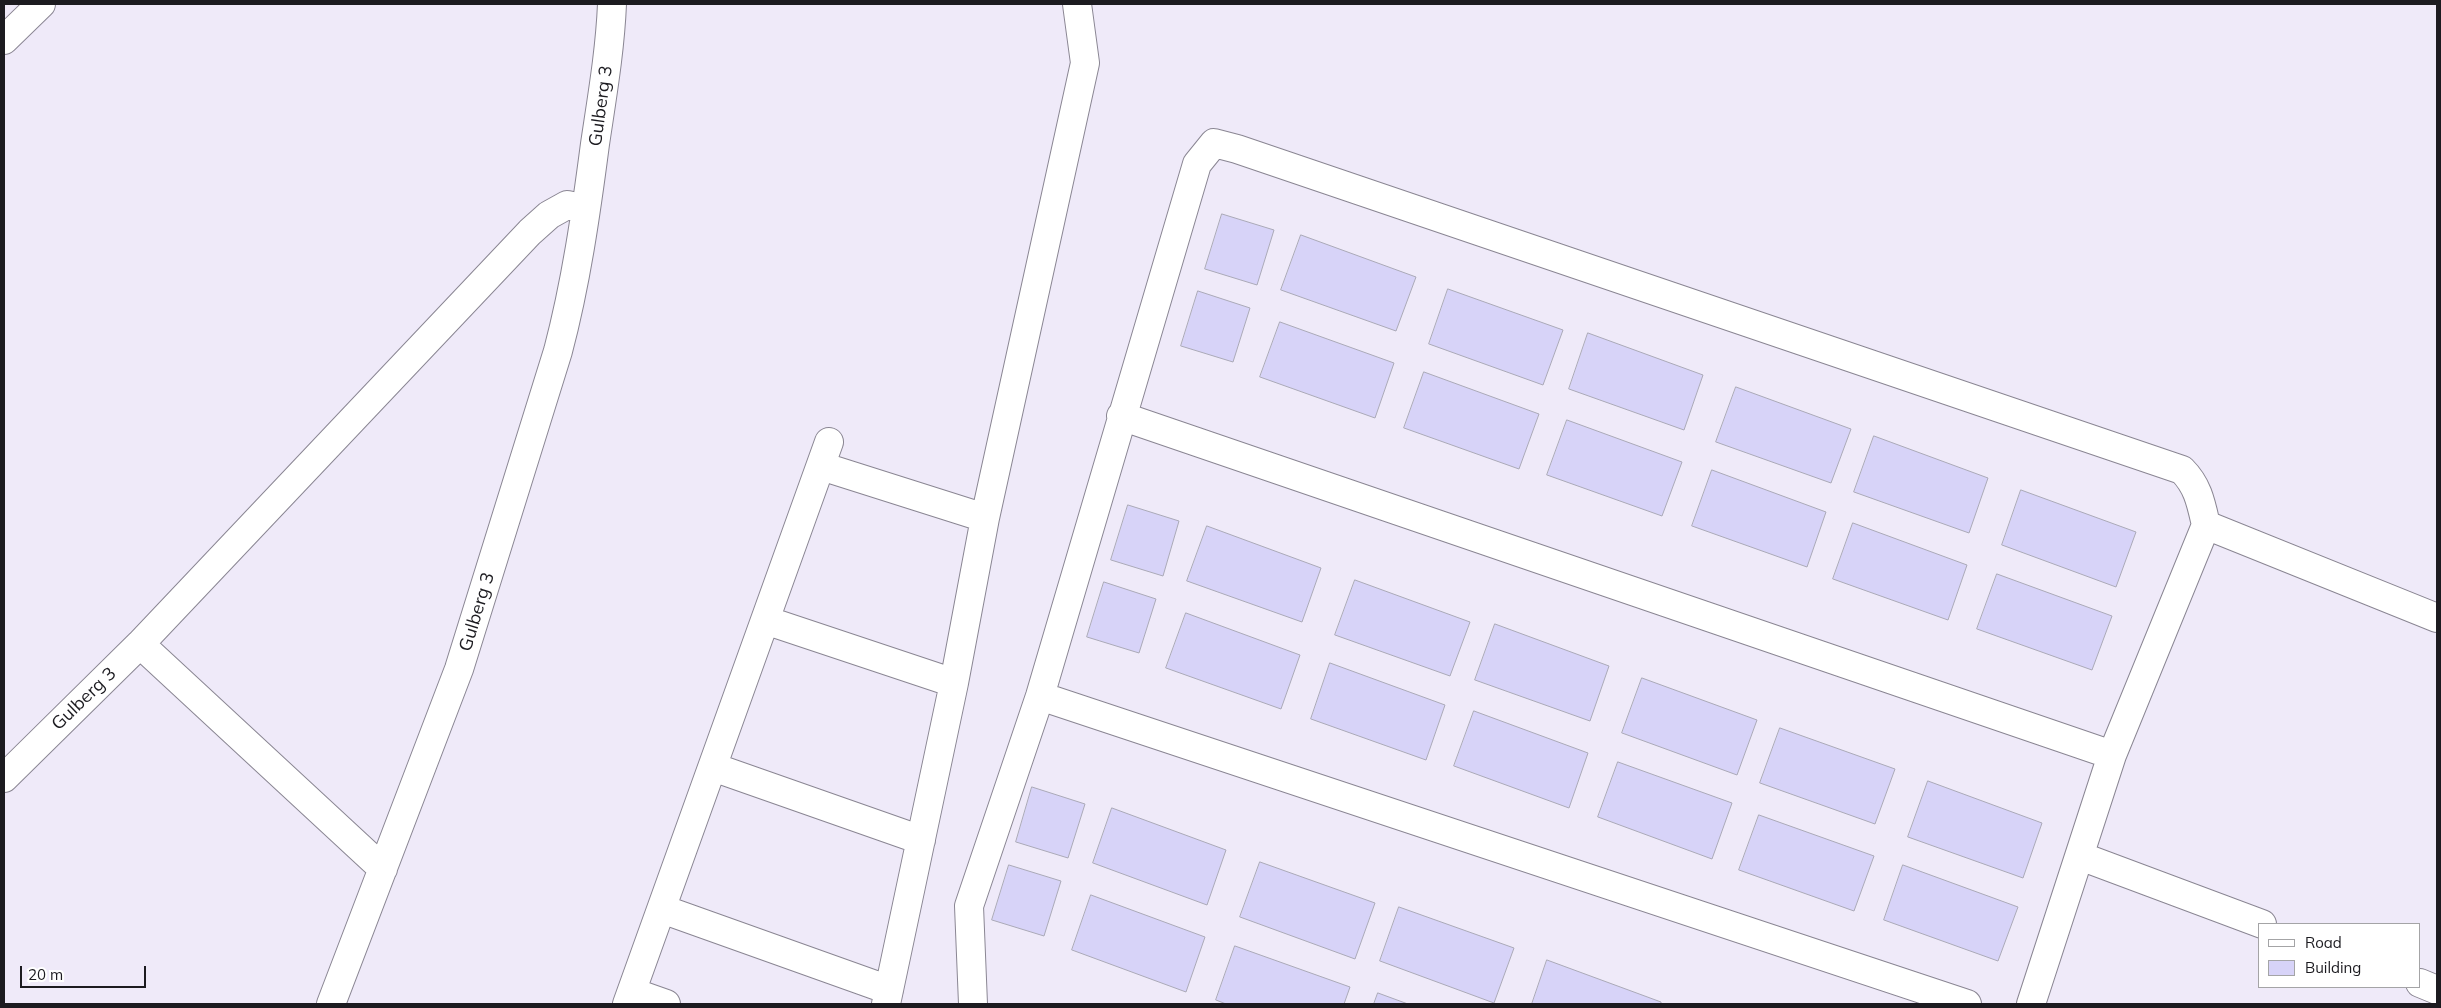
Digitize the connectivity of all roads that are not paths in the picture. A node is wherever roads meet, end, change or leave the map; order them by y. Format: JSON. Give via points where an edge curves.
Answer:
{"nodes":[{"id":1,"x":41,"y":4,"type":"edge"},
{"id":2,"x":612,"y":4,"type":"edge"},
{"id":3,"x":1077,"y":4,"type":"edge"},
{"id":4,"x":7,"y":30,"type":"edge"},
{"id":5,"x":586,"y":209,"type":"junction"},
{"id":6,"x":1121,"y":416,"type":"junction"},
{"id":7,"x":986,"y":518,"type":"junction"},
{"id":8,"x":2206,"y":525,"type":"junction"},
{"id":9,"x":2437,"y":618,"type":"edge"},
{"id":10,"x":765,"y":620,"type":"junction"},
{"id":11,"x":140,"y":644,"type":"junction"},
{"id":12,"x":954,"y":683,"type":"junction"},
{"id":13,"x":1040,"y":696,"type":"junction"},
{"id":14,"x":2112,"y":755,"type":"junction"},
{"id":15,"x":712,"y":767,"type":"junction"},
{"id":16,"x":4,"y":778,"type":"edge"},
{"id":17,"x":921,"y":840,"type":"junction"},
{"id":18,"x":2080,"y":856,"type":"junction"},
{"id":19,"x":383,"y":870,"type":"junction"},
{"id":20,"x":662,"y":908,"type":"junction"},
{"id":21,"x":2259,"y":923,"type":"edge"},
{"id":22,"x":2421,"y":984,"type":"edge"},
{"id":23,"x":2437,"y":990,"type":"edge"},
{"id":24,"x":888,"y":997,"type":"edge"},
{"id":25,"x":630,"y":998,"type":"edge"},
{"id":26,"x":331,"y":1004,"type":"edge"},
{"id":27,"x":666,"y":1004,"type":"edge"},
{"id":28,"x":973,"y":1004,"type":"edge"},
{"id":29,"x":1967,"y":1004,"type":"edge"},
{"id":30,"x":2030,"y":1004,"type":"edge"}],
"edges":[{"from":1,"to":4,"type":"street"},
{"from":2,"to":5,"type":"street","name":"Gulberg 3","via":[[611,35]]},
{"from":3,"to":7,"type":"street","via":[[1085,63]]},
{"from":5,"to":11,"type":"street","name":"Gulberg 3","via":[[567,205],[548,215],[530,232]]},
{"from":5,"to":19,"type":"street","name":"Gulberg 3","via":[[568,314],[536,421],[459,669]]},
{"from":6,"to":8,"type":"street","via":[[1197,164],[1214,144],[1237,148],[2182,470],[2192,480],[2200,497]]},
{"from":6,"to":13,"type":"street"},
{"from":6,"to":14,"type":"street"},
{"from":7,"to":10,"type":"street","via":[[825,454]]},
{"from":7,"to":12,"type":"street"},
{"from":8,"to":9,"type":"street"},
{"from":8,"to":14,"type":"street"},
{"from":10,"to":12,"type":"street"},
{"from":10,"to":15,"type":"street"},
{"from":11,"to":16,"type":"street","name":"Gulberg 3"},
{"from":11,"to":19,"type":"street"},
{"from":12,"to":17,"type":"street"},
{"from":13,"to":28,"type":"street","via":[[969,906]]},
{"from":13,"to":29,"type":"street"},
{"from":14,"to":18,"type":"street"},
{"from":15,"to":17,"type":"street"},
{"from":15,"to":20,"type":"street"},
{"from":17,"to":24,"type":"street"},
{"from":18,"to":21,"type":"street"},
{"from":18,"to":30,"type":"street"},
{"from":19,"to":26,"type":"street","name":"Gulberg 3"},
{"from":20,"to":24,"type":"street"},
{"from":20,"to":25,"type":"street"},
{"from":22,"to":23,"type":"street"},
{"from":25,"to":27,"type":"street"}]}
